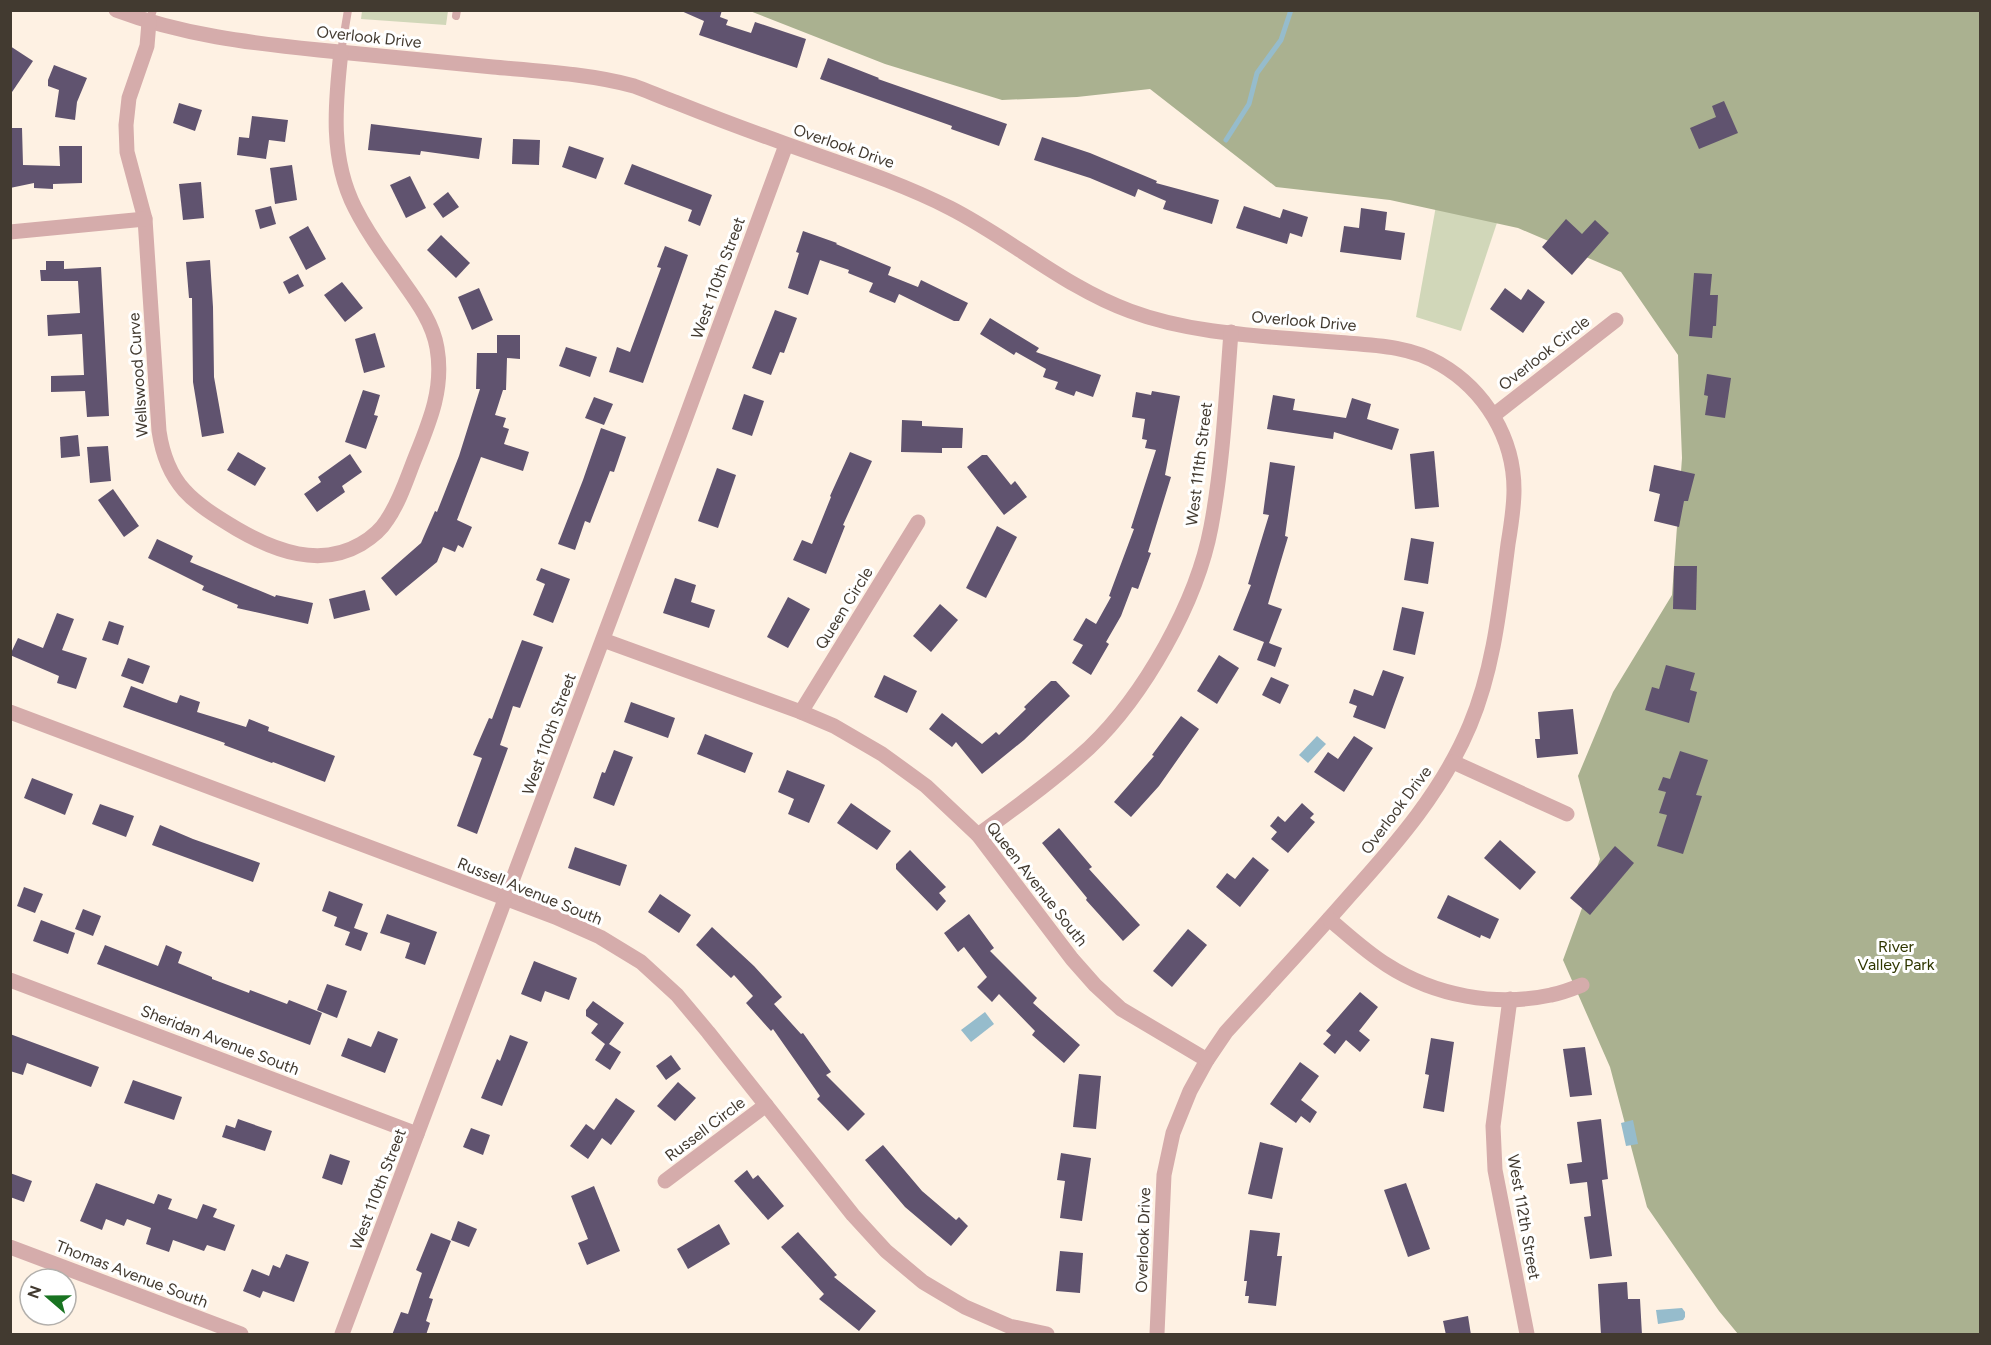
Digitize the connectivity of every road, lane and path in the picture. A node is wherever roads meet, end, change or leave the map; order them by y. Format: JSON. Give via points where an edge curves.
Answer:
{"nodes":[{"id":1,"x":116,"y":10,"type":"edge"},
{"id":2,"x":348,"y":10,"type":"edge"},
{"id":3,"x":151,"y":16,"type":"edge"},
{"id":4,"x":341,"y":52,"type":"junction"},
{"id":5,"x":786,"y":145,"type":"junction"},
{"id":6,"x":145,"y":219,"type":"junction"},
{"id":7,"x":10,"y":232,"type":"edge"},
{"id":8,"x":1616,"y":320,"type":"dead end"},
{"id":9,"x":1231,"y":332,"type":"junction"},
{"id":10,"x":1494,"y":415,"type":"junction"},
{"id":11,"x":918,"y":522,"type":"dead end"},
{"id":12,"x":603,"y":640,"type":"junction"},
{"id":13,"x":10,"y":712,"type":"edge"},
{"id":14,"x":801,"y":712,"type":"junction"},
{"id":15,"x":1453,"y":762,"type":"junction"},
{"id":16,"x":1567,"y":814,"type":"dead end"},
{"id":17,"x":978,"y":835,"type":"junction"},
{"id":18,"x":506,"y":899,"type":"junction"},
{"id":19,"x":1329,"y":919,"type":"junction"},
{"id":20,"x":10,"y":980,"type":"edge"},
{"id":21,"x":1582,"y":986,"type":"dead end"},
{"id":22,"x":1510,"y":999,"type":"junction"},
{"id":23,"x":1207,"y":1060,"type":"junction"},
{"id":24,"x":766,"y":1106,"type":"junction"},
{"id":25,"x":417,"y":1134,"type":"junction"},
{"id":26,"x":665,"y":1181,"type":"dead end"},
{"id":27,"x":10,"y":1247,"type":"edge"},
{"id":28,"x":241,"y":1335,"type":"edge"},
{"id":29,"x":342,"y":1335,"type":"edge"},
{"id":30,"x":1047,"y":1335,"type":"edge"},
{"id":31,"x":1157,"y":1335,"type":"edge"},
{"id":32,"x":1527,"y":1335,"type":"edge"}],
"edges":[{"from":1,"to":3,"type":"street","name":"Overlook Drive"},
{"from":2,"to":4,"type":"lane"},
{"from":3,"to":4,"type":"street","name":"Overlook Drive","via":[[204,36]]},
{"from":3,"to":6,"type":"street","name":"Wellswood Curve","via":[[126,124],[127,152]]},
{"from":4,"to":5,"type":"street","name":"Overlook Drive","via":[[564,74],[632,86]]},
{"from":4,"to":6,"type":"street","name":"Wellswood Curve","via":[[336,135],[342,172],[354,207],[430,322],[440,369],[431,417],[397,502],[387,521],[370,538],[350,550],[328,556],[305,556],[239,530],[182,490],[162,453]]},
{"from":5,"to":9,"type":"street","name":"Overlook Drive","via":[[899,184],[948,207],[995,232],[1084,290],[1130,312],[1180,325]]},
{"from":5,"to":12,"type":"street","name":"West 110th Street"},
{"from":6,"to":7,"type":"street"},
{"from":8,"to":10,"type":"street","name":"Overlook Circle"},
{"from":9,"to":10,"type":"street","name":"Overlook Drive","via":[[1408,351],[1436,361],[1462,378]]},
{"from":9,"to":17,"type":"street","name":"West 111th Street","via":[[1218,484],[1210,530],[1180,618],[1155,663],[1091,746],[1053,780]]},
{"from":10,"to":15,"type":"street","name":"Overlook Drive","via":[[1510,454],[1512,516],[1487,672],[1471,724]]},
{"from":11,"to":14,"type":"street","name":"Queen Circle"},
{"from":12,"to":14,"type":"street","name":"Queen Avenue South"},
{"from":12,"to":18,"type":"street","name":"West 110th Street"},
{"from":13,"to":18,"type":"street","name":"Russell Avenue South"},
{"from":14,"to":17,"type":"street","name":"Queen Avenue South","via":[[882,754],[926,786]]},
{"from":15,"to":16,"type":"street"},
{"from":15,"to":19,"type":"street","name":"Overlook Drive","via":[[1428,802]]},
{"from":17,"to":23,"type":"street","name":"Queen Avenue South","via":[[1095,985],[1121,1009]]},
{"from":18,"to":24,"type":"street","name":"Russell Avenue South","via":[[600,937],[641,962],[677,995]]},
{"from":18,"to":25,"type":"street","name":"West 110th Street"},
{"from":19,"to":22,"type":"street","via":[[1387,965],[1419,982],[1454,994]]},
{"from":19,"to":23,"type":"street","name":"Overlook Drive","via":[[1226,1032]]},
{"from":20,"to":25,"type":"street","name":"Sheridan Avenue South"},
{"from":21,"to":22,"type":"street","via":[[1552,995]]},
{"from":22,"to":32,"type":"street","name":"West 112th Street","via":[[1493,1126],[1495,1170]]},
{"from":23,"to":31,"type":"street","name":"Overlook Drive","via":[[1173,1133],[1164,1175]]},
{"from":24,"to":26,"type":"street","name":"Russell Circle"},
{"from":24,"to":30,"type":"street","name":"Russell Avenue South","via":[[853,1215],[886,1251],[923,1282],[965,1307],[1009,1326]]},
{"from":25,"to":29,"type":"street","name":"West 110th Street"},
{"from":27,"to":28,"type":"street","name":"Thomas Avenue South"}]}
